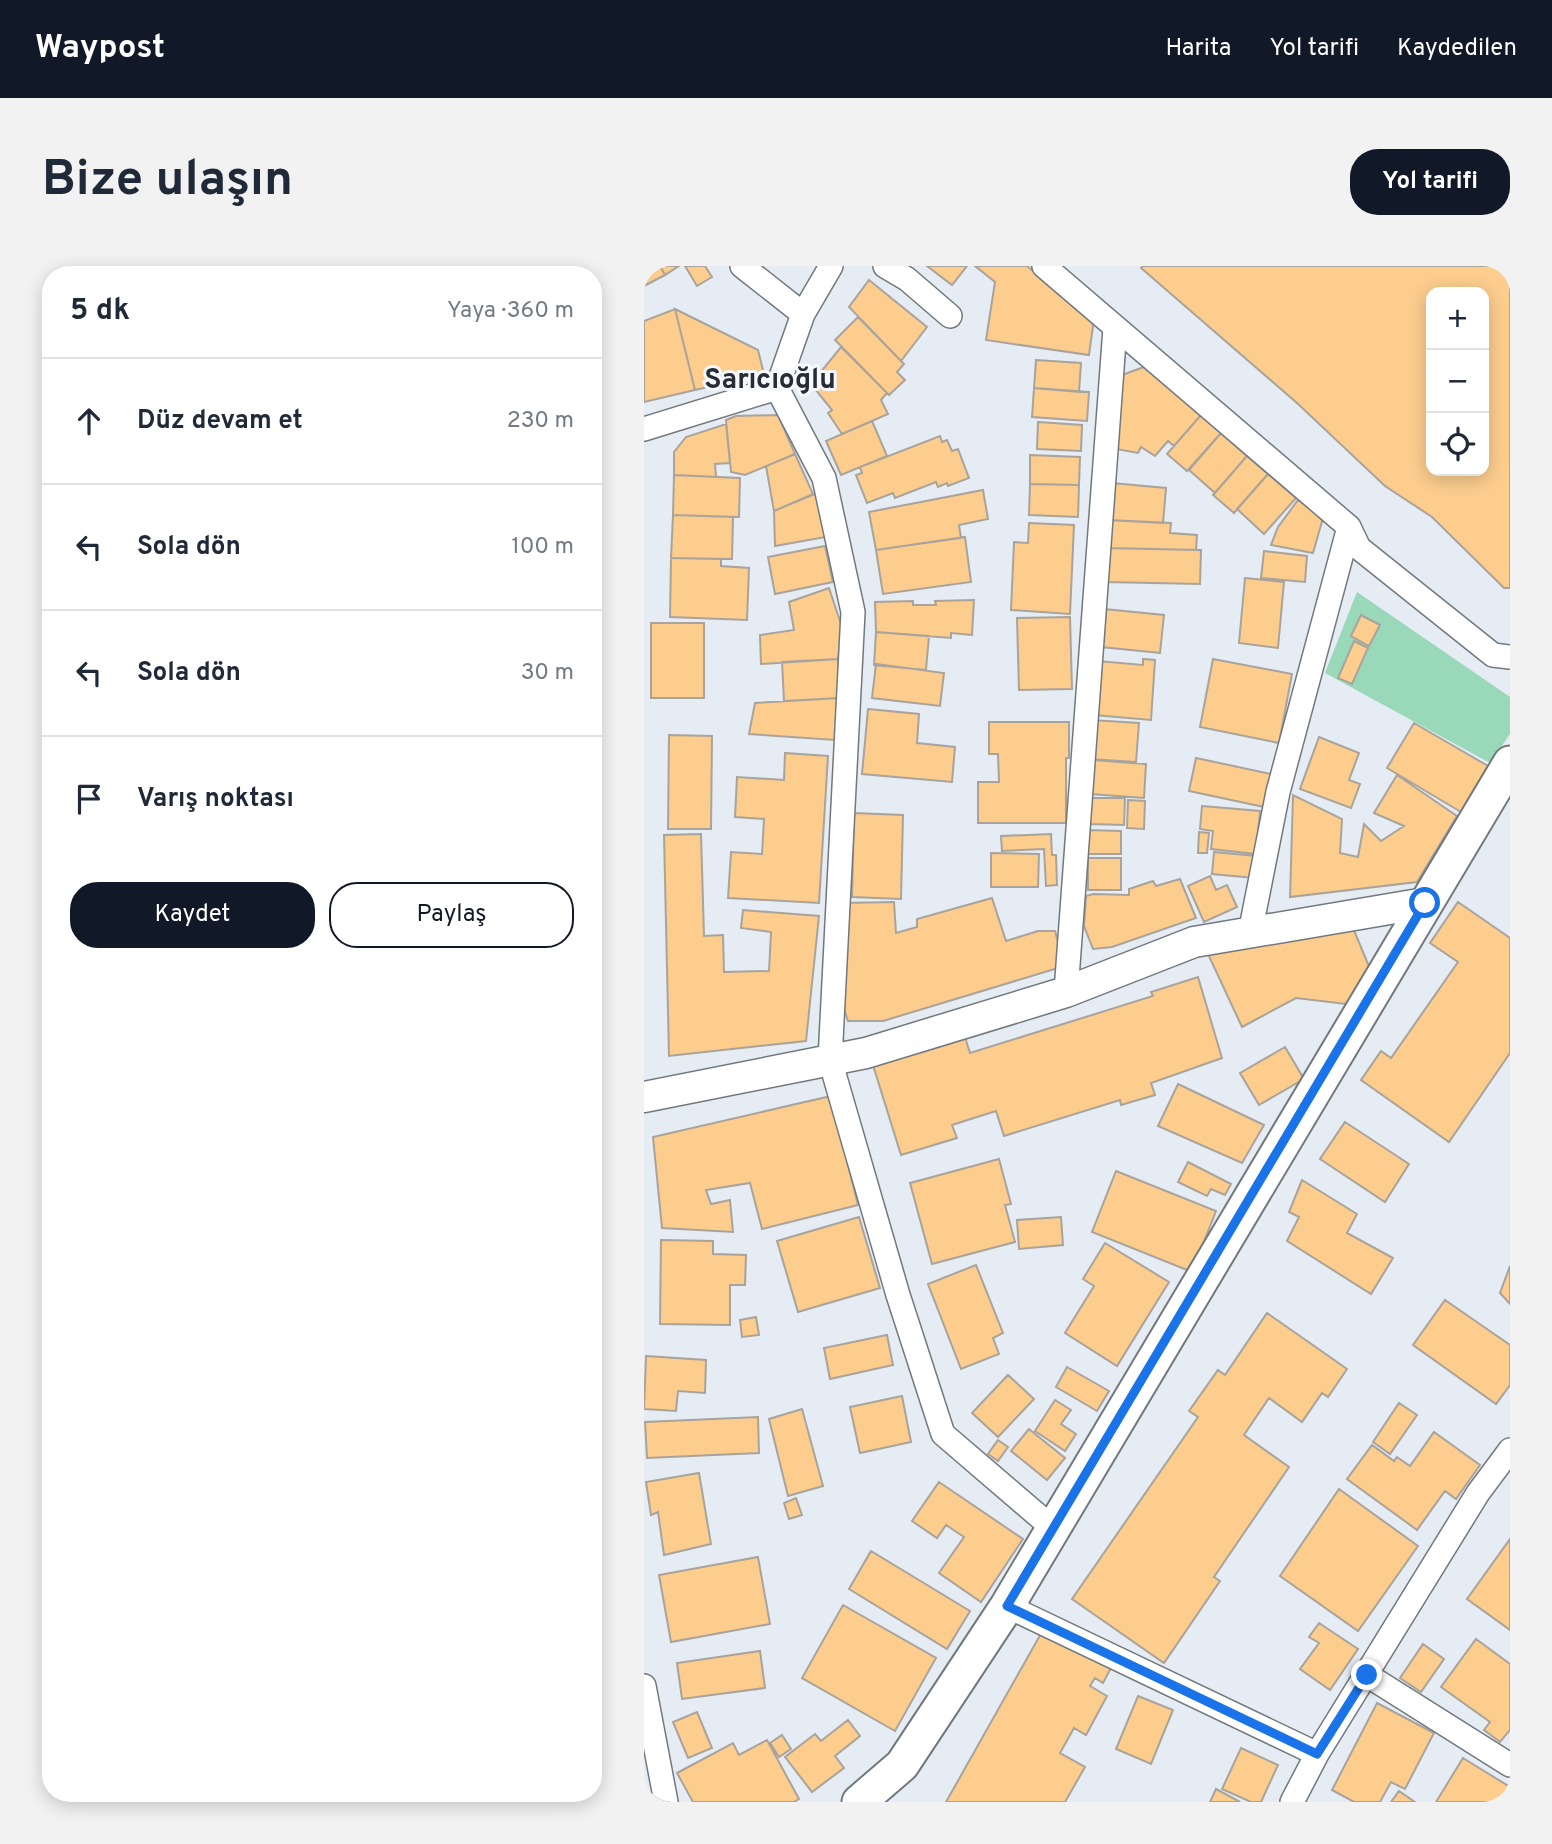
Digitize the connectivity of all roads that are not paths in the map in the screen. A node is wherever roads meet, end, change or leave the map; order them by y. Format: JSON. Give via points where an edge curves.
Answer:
{"nodes":[{"id":1,"x":742,"y":266,"type":"edge"},
{"id":2,"x":831,"y":266,"type":"edge"},
{"id":3,"x":885,"y":266,"type":"edge"},
{"id":4,"x":1044,"y":266,"type":"edge"},
{"id":5,"x":803,"y":314,"type":"junction"},
{"id":6,"x":950,"y":316,"type":"dead end"},
{"id":7,"x":1115,"y":328,"type":"junction"},
{"id":8,"x":777,"y":388,"type":"junction"},
{"id":9,"x":644,"y":429,"type":"edge"},
{"id":10,"x":1349,"y":527,"type":"junction"},
{"id":11,"x":1510,"y":657,"type":"edge"},
{"id":12,"x":1510,"y":763,"type":"edge"},
{"id":13,"x":1425,"y":903,"type":"junction"},
{"id":14,"x":1250,"y":933,"type":"junction"},
{"id":15,"x":1066,"y":992,"type":"junction"},
{"id":16,"x":830,"y":1060,"type":"junction"},
{"id":17,"x":644,"y":1097,"type":"edge"},
{"id":18,"x":1510,"y":1450,"type":"edge"},
{"id":19,"x":1055,"y":1530,"type":"junction"},
{"id":20,"x":1007,"y":1606,"type":"junction"},
{"id":21,"x":1367,"y":1675,"type":"junction"},
{"id":22,"x":644,"y":1686,"type":"edge"},
{"id":23,"x":1317,"y":1754,"type":"junction"},
{"id":24,"x":1510,"y":1765,"type":"edge"},
{"id":25,"x":666,"y":1802,"type":"edge"},
{"id":26,"x":859,"y":1802,"type":"edge"},
{"id":27,"x":1292,"y":1802,"type":"edge"}],
"edges":[{"from":1,"to":5,"type":"street"},
{"from":2,"to":5,"type":"street"},
{"from":3,"to":6,"type":"street"},
{"from":4,"to":7,"type":"street"},
{"from":5,"to":8,"type":"street"},
{"from":7,"to":10,"type":"street"},
{"from":7,"to":15,"type":"street"},
{"from":8,"to":9,"type":"street"},
{"from":8,"to":16,"type":"street","via":[[824,478],[853,612]]},
{"from":10,"to":11,"type":"street","via":[[1359,548],[1493,655]]},
{"from":10,"to":14,"type":"street","via":[[1278,792]]},
{"from":12,"to":13,"type":"main road"},
{"from":13,"to":14,"type":"street"},
{"from":13,"to":19,"type":"main road"},
{"from":14,"to":15,"type":"street","via":[[1195,942]]},
{"from":15,"to":16,"type":"street"},
{"from":16,"to":17,"type":"street"},
{"from":16,"to":19,"type":"street","via":[[943,1434]]},
{"from":18,"to":21,"type":"street","via":[[1478,1493]]},
{"from":19,"to":20,"type":"main road"},
{"from":20,"to":23,"type":"street"},
{"from":20,"to":26,"type":"main road","via":[[902,1765]]},
{"from":21,"to":23,"type":"street"},
{"from":21,"to":24,"type":"street"},
{"from":22,"to":25,"type":"street"},
{"from":23,"to":27,"type":"street"}]}
